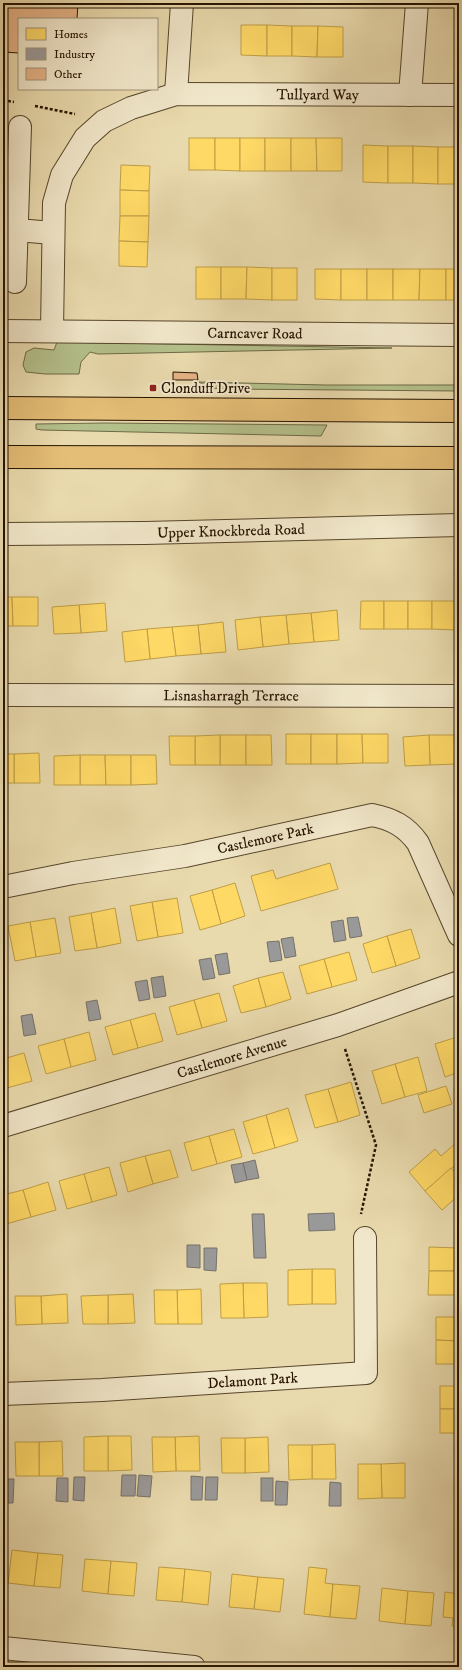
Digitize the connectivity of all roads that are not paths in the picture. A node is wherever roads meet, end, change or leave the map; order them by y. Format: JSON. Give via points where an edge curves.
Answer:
{"nodes":[{"id":1,"x":182,"y":3,"type":"edge"},
{"id":2,"x":417,"y":3,"type":"edge"},
{"id":3,"x":176,"y":94,"type":"junction"},
{"id":4,"x":410,"y":95,"type":"junction"},
{"id":5,"x":459,"y":95,"type":"edge"},
{"id":6,"x":20,"y":127,"type":"dead end"},
{"id":7,"x":17,"y":230,"type":"junction"},
{"id":8,"x":53,"y":232,"type":"junction"},
{"id":9,"x":15,"y":282,"type":"dead end"},
{"id":10,"x":3,"y":331,"type":"edge"},
{"id":11,"x":52,"y":331,"type":"junction"},
{"id":12,"x":459,"y":335,"type":"edge"},
{"id":13,"x":3,"y":408,"type":"edge"},
{"id":14,"x":459,"y":411,"type":"edge"},
{"id":15,"x":3,"y":457,"type":"edge"},
{"id":16,"x":459,"y":458,"type":"edge"},
{"id":17,"x":459,"y":525,"type":"edge"},
{"id":18,"x":3,"y":534,"type":"edge"},
{"id":19,"x":3,"y":695,"type":"edge"},
{"id":20,"x":459,"y":696,"type":"edge"},
{"id":21,"x":3,"y":887,"type":"edge"},
{"id":22,"x":459,"y":935,"type":"edge"},
{"id":23,"x":459,"y":982,"type":"edge"},
{"id":24,"x":3,"y":1126,"type":"edge"},
{"id":25,"x":365,"y":1238,"type":"road end"},
{"id":26,"x":3,"y":1394,"type":"edge"},
{"id":27,"x":3,"y":1648,"type":"edge"},
{"id":28,"x":194,"y":1667,"type":"edge"}],
"edges":[{"from":1,"to":3,"type":"street"},
{"from":2,"to":4,"type":"street"},
{"from":3,"to":4,"type":"street","name":"Tullyard Way"},
{"from":3,"to":8,"type":"street","via":[[132,108],[104,121],[85,138],[62,176],[54,203]]},
{"from":4,"to":5,"type":"street","name":"Tullyard Way"},
{"from":6,"to":7,"type":"street"},
{"from":7,"to":8,"type":"street"},
{"from":7,"to":9,"type":"street"},
{"from":8,"to":11,"type":"street"},
{"from":10,"to":11,"type":"street","name":"Carncaver Road"},
{"from":11,"to":12,"type":"street","name":"Carncaver Road"},
{"from":13,"to":14,"type":"highway"},
{"from":15,"to":16,"type":"highway"},
{"from":17,"to":18,"type":"street","name":"Upper Knockbreda Road"},
{"from":19,"to":20,"type":"street","name":"Lisnasharragh Terrace"},
{"from":21,"to":22,"type":"street","name":"Castlemore Park","via":[[72,873],[185,856],[372,815],[386,817],[411,833],[418,843]]},
{"from":23,"to":24,"type":"street","name":"Castlemore Avenue","via":[[338,1025]]},
{"from":25,"to":26,"type":"street","name":"Delamont Park","via":[[366,1374]]},
{"from":27,"to":28,"type":"street"}]}
